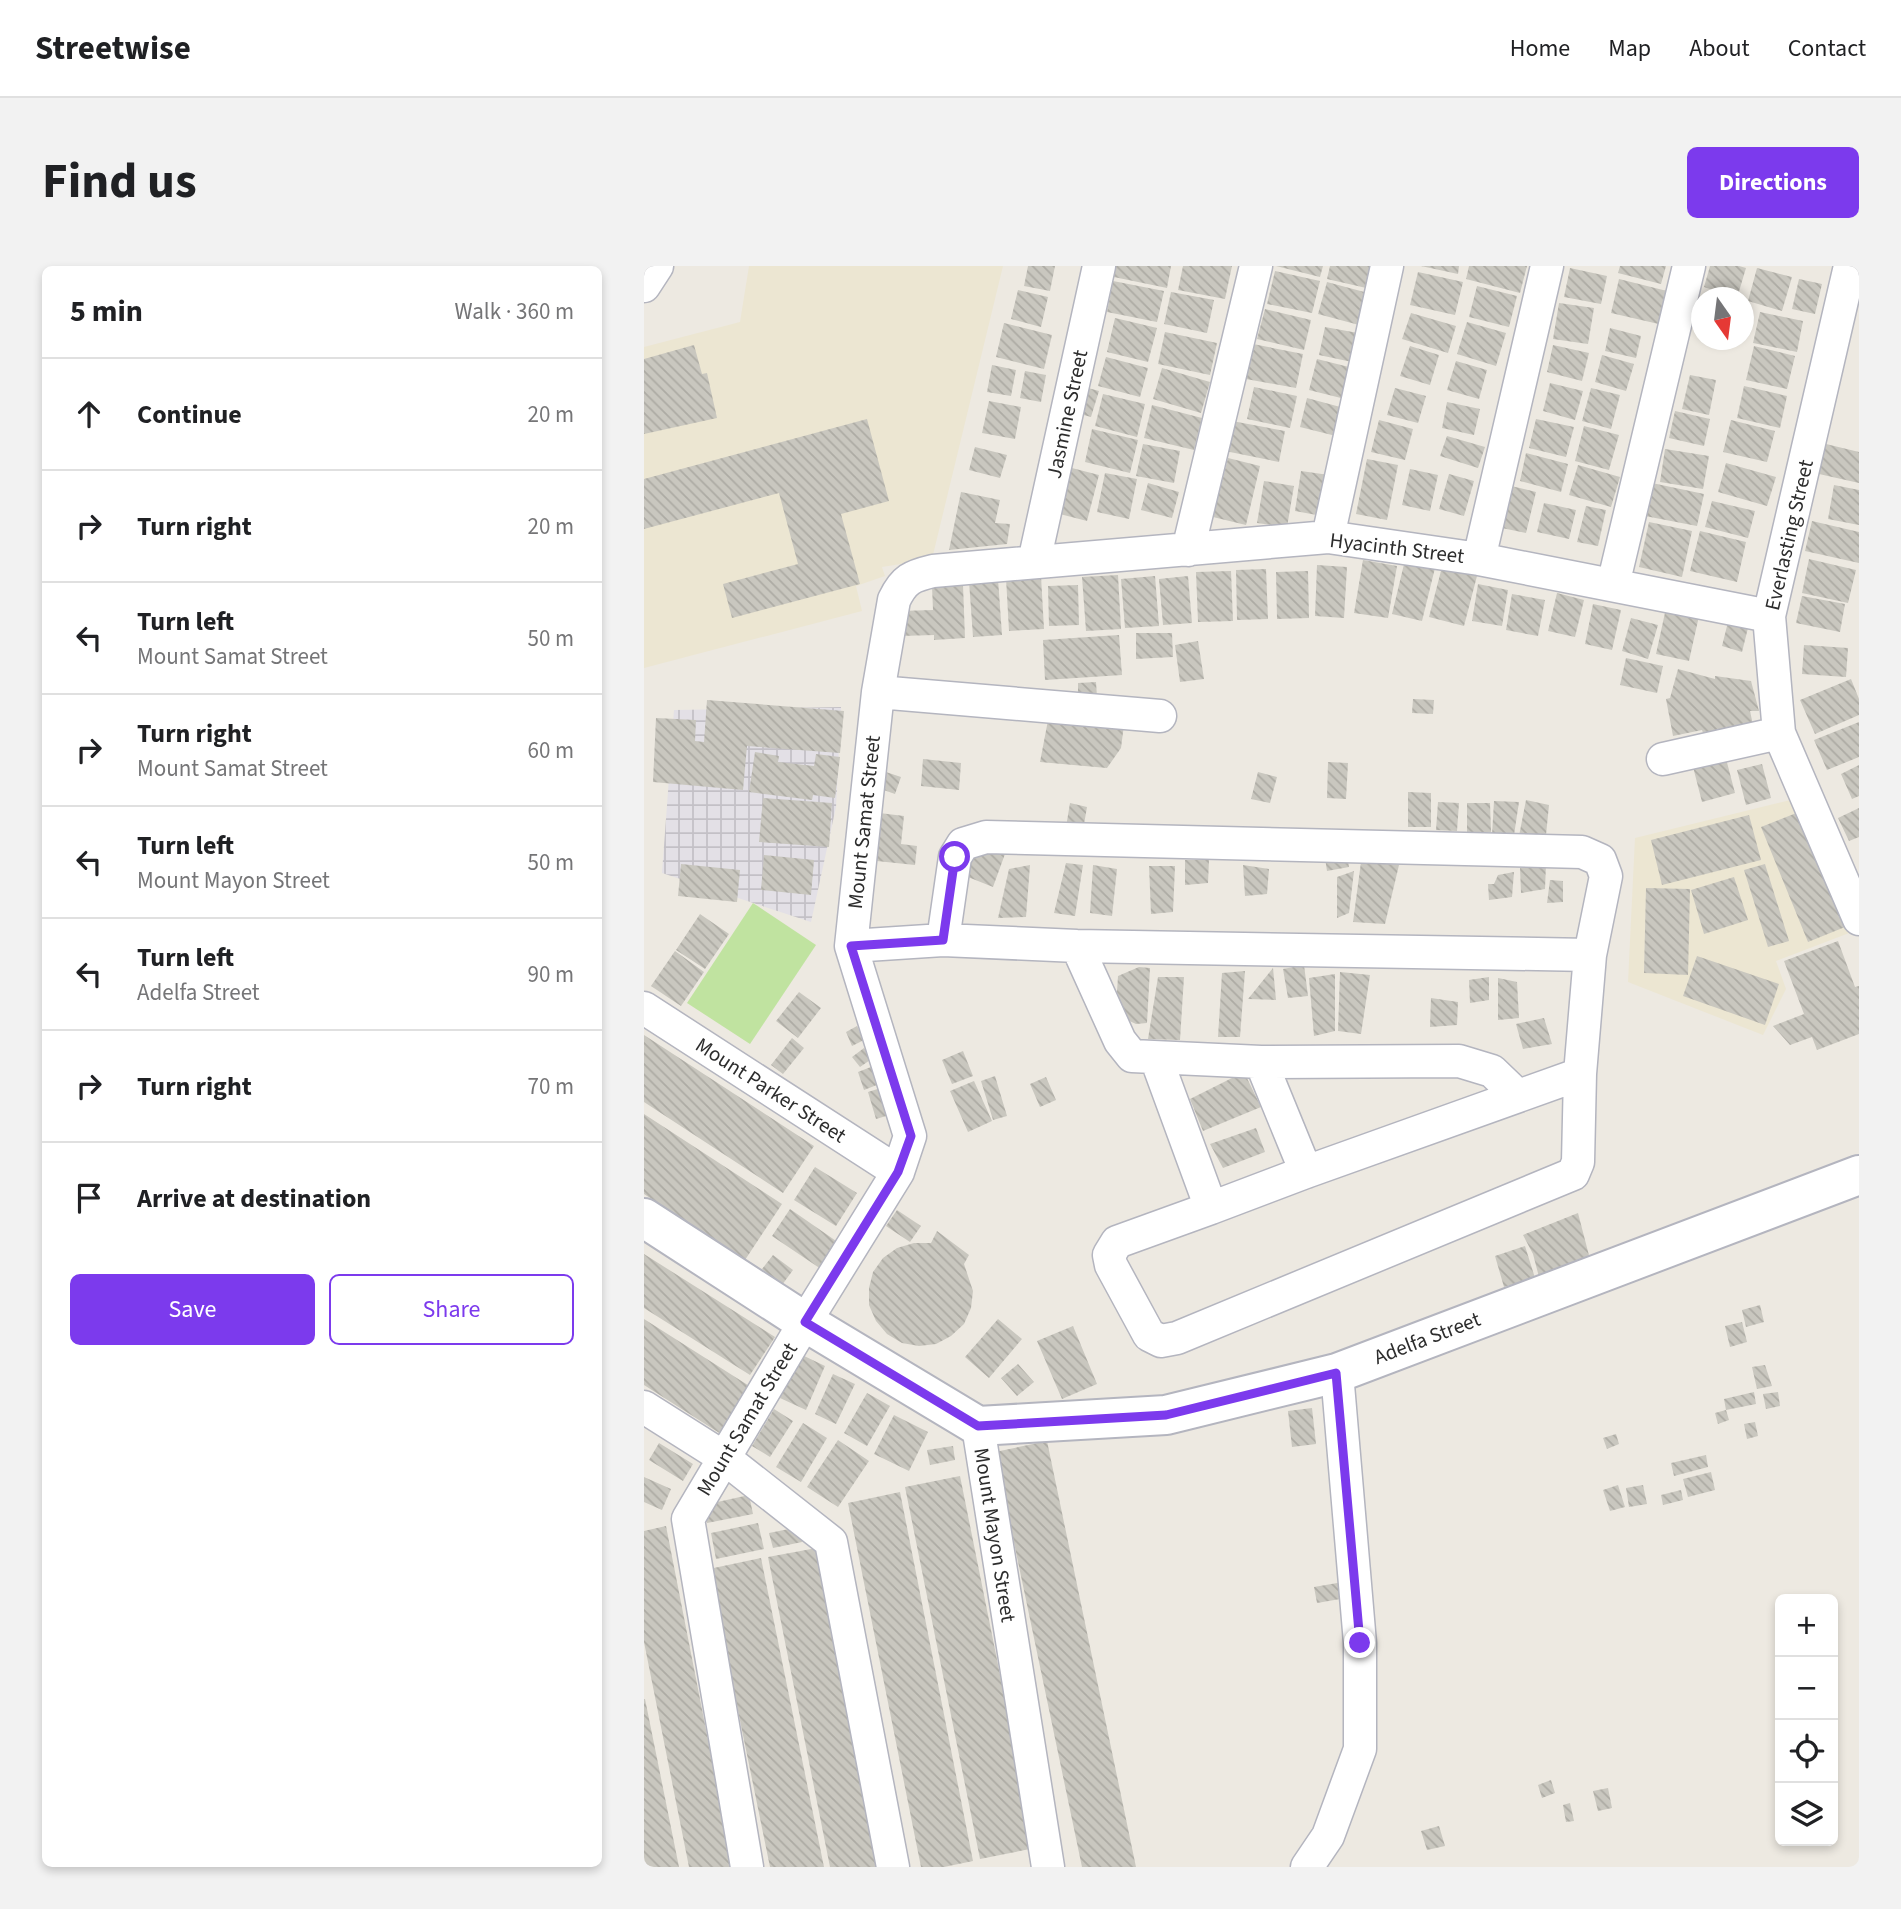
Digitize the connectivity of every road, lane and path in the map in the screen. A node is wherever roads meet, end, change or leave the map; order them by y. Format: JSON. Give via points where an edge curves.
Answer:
{"nodes":[{"id":1,"x":657,"y":266,"type":"edge"},
{"id":2,"x":1099,"y":266,"type":"edge"},
{"id":3,"x":1256,"y":266,"type":"edge"},
{"id":4,"x":1387,"y":266,"type":"edge"},
{"id":5,"x":1547,"y":266,"type":"edge"},
{"id":6,"x":1689,"y":266,"type":"edge"},
{"id":7,"x":1850,"y":266,"type":"edge"},
{"id":8,"x":644,"y":286,"type":"edge"},
{"id":9,"x":1328,"y":537,"type":"junction"},
{"id":10,"x":1188,"y":550,"type":"junction"},
{"id":11,"x":1479,"y":559,"type":"junction"},
{"id":12,"x":1034,"y":562,"type":"junction"},
{"id":13,"x":1613,"y":584,"type":"junction"},
{"id":14,"x":900,"y":587,"type":"joint"},
{"id":15,"x":1769,"y":616,"type":"junction"},
{"id":16,"x":878,"y":692,"type":"junction"},
{"id":17,"x":1160,"y":716,"type":"dead end"},
{"id":18,"x":1779,"y":733,"type":"junction"},
{"id":19,"x":1663,"y":759,"type":"dead end"},
{"id":20,"x":1859,"y":919,"type":"edge"},
{"id":21,"x":943,"y":940,"type":"junction"},
{"id":22,"x":851,"y":946,"type":"junction"},
{"id":23,"x":1077,"y":946,"type":"junction"},
{"id":24,"x":1590,"y":955,"type":"junction"},
{"id":25,"x":644,"y":1008,"type":"edge"},
{"id":26,"x":1156,"y":1058,"type":"junction"},
{"id":27,"x":1261,"y":1062,"type":"junction"},
{"id":28,"x":1580,"y":1074,"type":"junction"},
{"id":29,"x":1518,"y":1096,"type":"junction"},
{"id":30,"x":898,"y":1172,"type":"junction"},
{"id":31,"x":1306,"y":1172,"type":"junction"},
{"id":32,"x":1859,"y":1175,"type":"edge"},
{"id":33,"x":1212,"y":1208,"type":"junction"},
{"id":34,"x":644,"y":1218,"type":"edge"},
{"id":35,"x":805,"y":1322,"type":"junction"},
{"id":36,"x":1336,"y":1373,"type":"junction"},
{"id":37,"x":644,"y":1407,"type":"edge"},
{"id":38,"x":978,"y":1426,"type":"junction"},
{"id":39,"x":723,"y":1457,"type":"junction"},
{"id":40,"x":747,"y":1867,"type":"edge"},
{"id":41,"x":893,"y":1867,"type":"edge"},
{"id":42,"x":1048,"y":1867,"type":"edge"},
{"id":43,"x":1307,"y":1867,"type":"edge"}],
"edges":[{"from":1,"to":8,"type":"street"},
{"from":2,"to":12,"type":"street","name":"Jasmine Street"},
{"from":3,"to":10,"type":"street"},
{"from":4,"to":9,"type":"street"},
{"from":5,"to":11,"type":"street"},
{"from":6,"to":13,"type":"street"},
{"from":7,"to":15,"type":"street","name":"Everlasting Street"},
{"from":9,"to":10,"type":"street","name":"Hyacinth Street"},
{"from":9,"to":11,"type":"street","name":"Hyacinth Street"},
{"from":10,"to":12,"type":"street","name":"Hyacinth Street"},
{"from":11,"to":13,"type":"street","name":"Hyacinth Street"},
{"from":12,"to":14,"type":"street","name":"Hyacinth Street","via":[[933,571],[913,575]]},
{"from":13,"to":15,"type":"street","name":"Hyacinth Street"},
{"from":14,"to":16,"type":"street","name":"Mount Samat Street"},
{"from":15,"to":18,"type":"street","name":"Everlasting Street"},
{"from":16,"to":17,"type":"street"},
{"from":16,"to":22,"type":"street","name":"Mount Samat Street"},
{"from":18,"to":19,"type":"street"},
{"from":18,"to":20,"type":"street","name":"Everlasting Street"},
{"from":21,"to":22,"type":"street"},
{"from":21,"to":23,"type":"street"},
{"from":21,"to":24,"type":"street","via":[[955,857],[962,844],[986,837],[1582,852],[1600,860],[1606,876]]},
{"from":22,"to":30,"type":"street","name":"Mount Samat Street","via":[[911,1136]]},
{"from":23,"to":24,"type":"street"},
{"from":23,"to":26,"type":"street","via":[[1119,1041],[1132,1056]]},
{"from":24,"to":28,"type":"street"},
{"from":25,"to":30,"type":"street","name":"Mount Parker Street"},
{"from":26,"to":27,"type":"street"},
{"from":26,"to":33,"type":"street"},
{"from":27,"to":29,"type":"street","via":[[1459,1061],[1492,1071]]},
{"from":27,"to":31,"type":"street"},
{"from":28,"to":29,"type":"street"},
{"from":28,"to":33,"type":"street","via":[[1578,1162],[1573,1174],[1161,1341],[1149,1335],[1109,1255],[1117,1242]]},
{"from":29,"to":31,"type":"street"},
{"from":30,"to":35,"type":"street","name":"Mount Samat Street"},
{"from":31,"to":33,"type":"street"},
{"from":32,"to":36,"type":"street","name":"Adelfa Street"},
{"from":34,"to":35,"type":"street","name":"Mount Mayon Street"},
{"from":35,"to":38,"type":"street","name":"Mount Mayon Street"},
{"from":35,"to":39,"type":"street","name":"Mount Samat Street"},
{"from":36,"to":38,"type":"street","name":"Adelfa Street","via":[[1166,1415]]},
{"from":36,"to":43,"type":"street","via":[[1360,1643],[1360,1749],[1328,1836]]},
{"from":37,"to":39,"type":"street"},
{"from":38,"to":42,"type":"street","name":"Mount Mayon Street"},
{"from":39,"to":40,"type":"street","name":"Mount Samat Street","via":[[688,1519]]},
{"from":39,"to":41,"type":"street","via":[[831,1542]]}]}
